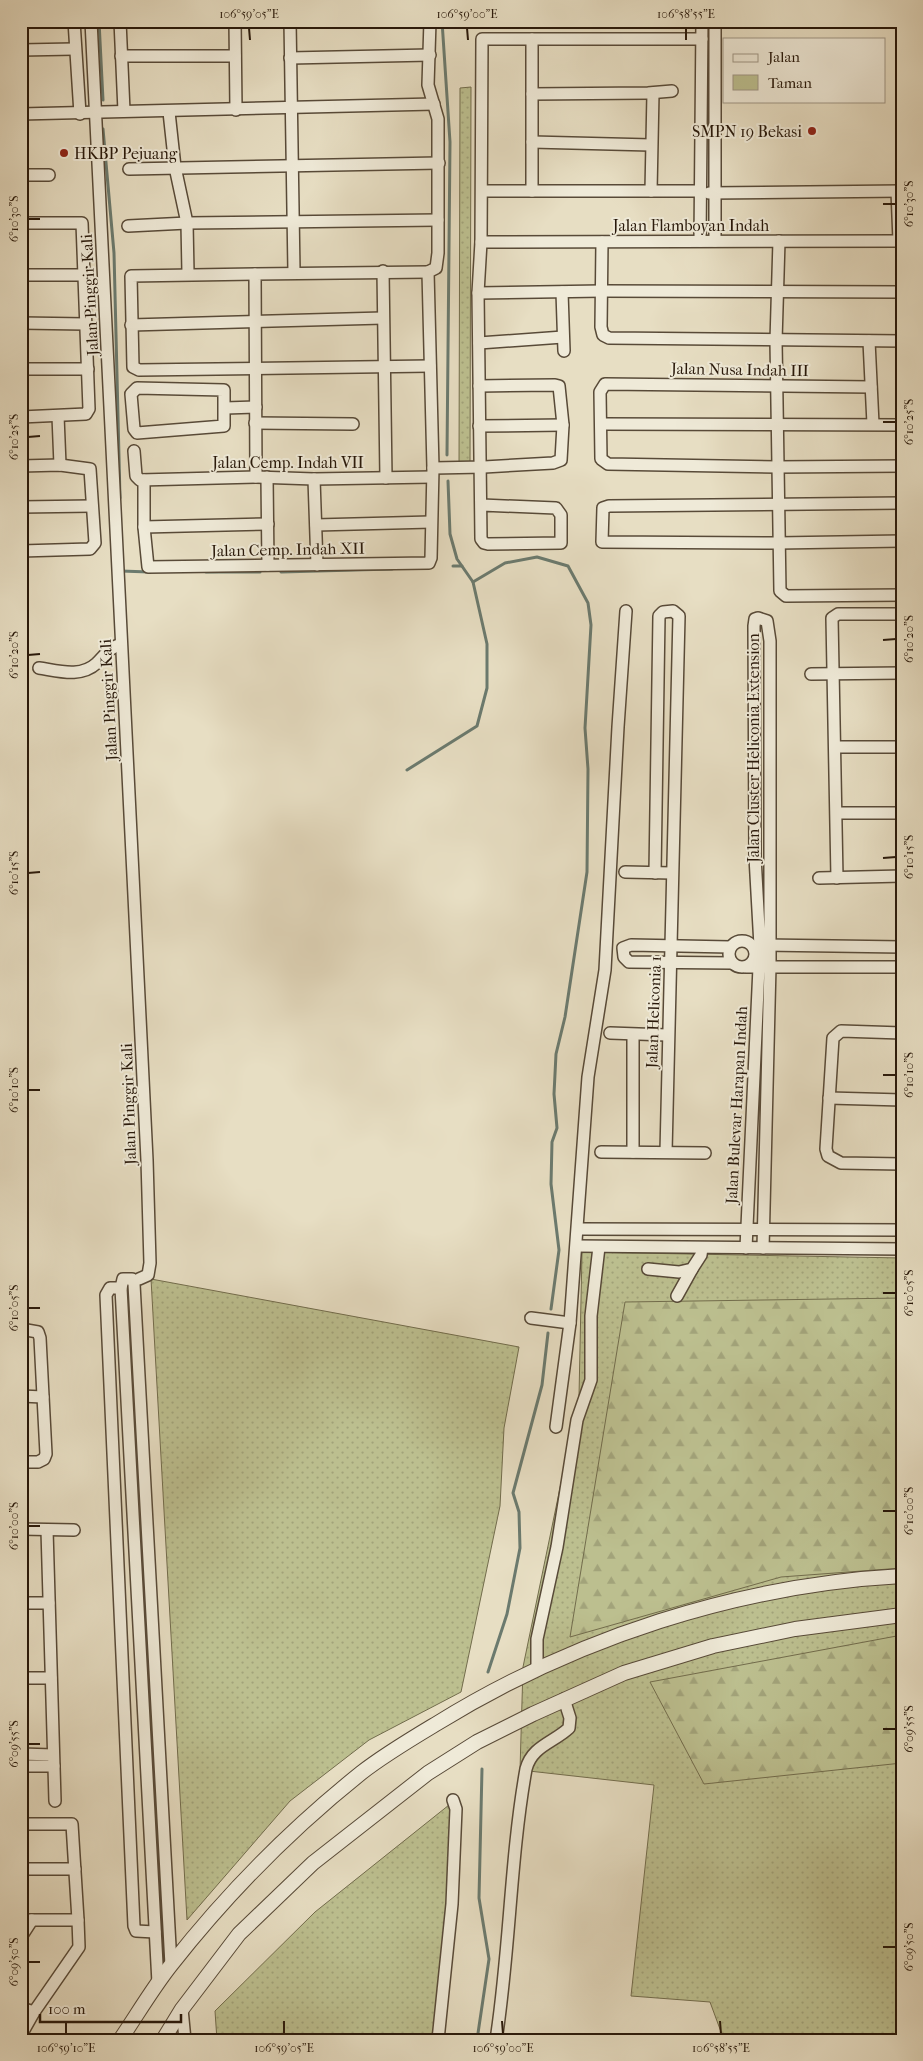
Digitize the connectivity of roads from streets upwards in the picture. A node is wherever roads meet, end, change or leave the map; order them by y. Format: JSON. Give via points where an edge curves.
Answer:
{"nodes":[{"id":1,"x":74,"y":21,"type":"edge"},
{"id":2,"x":91,"y":21,"type":"edge"},
{"id":3,"x":120,"y":21,"type":"edge"},
{"id":4,"x":235,"y":21,"type":"edge"},
{"id":5,"x":290,"y":21,"type":"edge"},
{"id":6,"x":430,"y":21,"type":"edge"},
{"id":7,"x":702,"y":21,"type":"edge"},
{"id":8,"x":715,"y":21,"type":"edge"},
{"id":9,"x":532,"y":39,"type":"junction"},
{"id":10,"x":702,"y":39,"type":"junction"},
{"id":11,"x":74,"y":49,"type":"junction"},
{"id":12,"x":21,"y":50,"type":"edge"},
{"id":13,"x":430,"y":55,"type":"junction"},
{"id":14,"x":122,"y":56,"type":"junction"},
{"id":15,"x":235,"y":56,"type":"junction"},
{"id":16,"x":290,"y":58,"type":"junction"},
{"id":17,"x":672,"y":90,"type":"dead end"},
{"id":18,"x":653,"y":93,"type":"junction"},
{"id":19,"x":532,"y":94,"type":"junction"},
{"id":20,"x":434,"y":104,"type":"junction"},
{"id":21,"x":291,"y":108,"type":"junction"},
{"id":22,"x":236,"y":110,"type":"junction"},
{"id":23,"x":169,"y":112,"type":"junction"},
{"id":24,"x":109,"y":113,"type":"junction"},
{"id":25,"x":21,"y":114,"type":"edge"},
{"id":26,"x":80,"y":114,"type":"junction"},
{"id":27,"x":532,"y":142,"type":"junction"},
{"id":28,"x":651,"y":145,"type":"junction"},
{"id":29,"x":439,"y":164,"type":"junction"},
{"id":30,"x":293,"y":165,"type":"junction"},
{"id":31,"x":175,"y":167,"type":"junction"},
{"id":32,"x":129,"y":169,"type":"dead end"},
{"id":33,"x":21,"y":175,"type":"edge"},
{"id":34,"x":49,"y":175,"type":"dead end"},
{"id":35,"x":482,"y":191,"type":"junction"},
{"id":36,"x":532,"y":191,"type":"junction"},
{"id":37,"x":651,"y":191,"type":"junction"},
{"id":38,"x":899,"y":191,"type":"edge"},
{"id":39,"x":700,"y":192,"type":"junction"},
{"id":40,"x":714,"y":193,"type":"junction"},
{"id":41,"x":438,"y":220,"type":"junction"},
{"id":42,"x":294,"y":222,"type":"junction"},
{"id":43,"x":21,"y":223,"type":"edge"},
{"id":44,"x":187,"y":223,"type":"junction"},
{"id":45,"x":128,"y":226,"type":"dead end"},
{"id":46,"x":700,"y":241,"type":"junction"},
{"id":47,"x":715,"y":241,"type":"junction"},
{"id":48,"x":779,"y":241,"type":"junction"},
{"id":49,"x":900,"y":241,"type":"edge"},
{"id":50,"x":481,"y":242,"type":"junction"},
{"id":51,"x":602,"y":242,"type":"junction"},
{"id":52,"x":383,"y":271,"type":"junction"},
{"id":53,"x":294,"y":272,"type":"junction"},
{"id":54,"x":428,"y":272,"type":"junction"},
{"id":55,"x":188,"y":273,"type":"junction"},
{"id":56,"x":255,"y":274,"type":"junction"},
{"id":57,"x":21,"y":275,"type":"edge"},
{"id":58,"x":83,"y":275,"type":"junction"},
{"id":59,"x":602,"y":291,"type":"junction"},
{"id":60,"x":562,"y":292,"type":"junction"},
{"id":61,"x":777,"y":292,"type":"junction"},
{"id":62,"x":902,"y":292,"type":"edge"},
{"id":63,"x":478,"y":293,"type":"junction"},
{"id":64,"x":383,"y":318,"type":"junction"},
{"id":65,"x":254,"y":322,"type":"junction"},
{"id":66,"x":21,"y":323,"type":"edge"},
{"id":67,"x":85,"y":324,"type":"junction"},
{"id":68,"x":131,"y":325,"type":"junction"},
{"id":69,"x":563,"y":337,"type":"junction"},
{"id":70,"x":776,"y":341,"type":"junction"},
{"id":71,"x":869,"y":341,"type":"junction"},
{"id":72,"x":902,"y":341,"type":"edge"},
{"id":73,"x":479,"y":343,"type":"junction"},
{"id":74,"x":564,"y":351,"type":"dead end"},
{"id":75,"x":430,"y":366,"type":"junction"},
{"id":76,"x":88,"y":368,"type":"junction"},
{"id":77,"x":384,"y":368,"type":"junction"},
{"id":78,"x":21,"y":369,"type":"edge"},
{"id":79,"x":255,"y":369,"type":"junction"},
{"id":80,"x":479,"y":386,"type":"junction"},
{"id":81,"x":776,"y":386,"type":"junction"},
{"id":82,"x":871,"y":387,"type":"junction"},
{"id":83,"x":256,"y":407,"type":"junction"},
{"id":84,"x":225,"y":408,"type":"junction"},
{"id":85,"x":58,"y":416,"type":"junction"},
{"id":86,"x":21,"y":417,"type":"edge"},
{"id":87,"x":255,"y":424,"type":"junction"},
{"id":88,"x":353,"y":424,"type":"dead end"},
{"id":89,"x":563,"y":424,"type":"junction"},
{"id":90,"x":602,"y":424,"type":"junction"},
{"id":91,"x":777,"y":424,"type":"junction"},
{"id":92,"x":873,"y":424,"type":"junction"},
{"id":93,"x":902,"y":425,"type":"edge"},
{"id":94,"x":479,"y":426,"type":"junction"},
{"id":95,"x":134,"y":451,"type":"dead end"},
{"id":96,"x":60,"y":465,"type":"junction"},
{"id":97,"x":21,"y":466,"type":"edge"},
{"id":98,"x":902,"y":466,"type":"edge"},
{"id":99,"x":777,"y":467,"type":"junction"},
{"id":100,"x":479,"y":468,"type":"junction"},
{"id":101,"x":436,"y":471,"type":"junction"},
{"id":102,"x":262,"y":477,"type":"junction"},
{"id":103,"x":386,"y":478,"type":"junction"},
{"id":104,"x":314,"y":479,"type":"junction"},
{"id":105,"x":144,"y":480,"type":"junction"},
{"id":106,"x":902,"y":503,"type":"edge"},
{"id":107,"x":482,"y":505,"type":"junction"},
{"id":108,"x":777,"y":505,"type":"junction"},
{"id":109,"x":92,"y":506,"type":"junction"},
{"id":110,"x":21,"y":507,"type":"edge"},
{"id":111,"x":431,"y":522,"type":"junction"},
{"id":112,"x":268,"y":524,"type":"junction"},
{"id":113,"x":316,"y":525,"type":"junction"},
{"id":114,"x":144,"y":527,"type":"junction"},
{"id":115,"x":902,"y":541,"type":"edge"},
{"id":116,"x":778,"y":543,"type":"junction"},
{"id":117,"x":21,"y":551,"type":"edge"},
{"id":118,"x":268,"y":565,"type":"junction"},
{"id":119,"x":317,"y":565,"type":"junction"},
{"id":120,"x":902,"y":595,"type":"edge"},
{"id":121,"x":626,"y":611,"type":"dead end"},
{"id":122,"x":902,"y":614,"type":"edge"},
{"id":123,"x":121,"y":644,"type":"junction"},
{"id":124,"x":39,"y":668,"type":"dead end"},
{"id":125,"x":902,"y":673,"type":"edge"},
{"id":126,"x":811,"y":674,"type":"dead end"},
{"id":127,"x":834,"y":674,"type":"junction"},
{"id":128,"x":835,"y":747,"type":"junction"},
{"id":129,"x":902,"y":747,"type":"edge"},
{"id":130,"x":837,"y":813,"type":"junction"},
{"id":131,"x":902,"y":813,"type":"edge"},
{"id":132,"x":625,"y":872,"type":"dead end"},
{"id":133,"x":655,"y":873,"type":"junction"},
{"id":134,"x":672,"y":873,"type":"junction"},
{"id":135,"x":902,"y":876,"type":"edge"},
{"id":136,"x":819,"y":878,"type":"dead end"},
{"id":137,"x":837,"y":878,"type":"junction"},
{"id":138,"x":761,"y":945,"type":"junction"},
{"id":139,"x":671,"y":946,"type":"junction"},
{"id":140,"x":700,"y":947,"type":"junction"},
{"id":141,"x":730,"y":947,"type":"junction"},
{"id":142,"x":902,"y":947,"type":"edge"},
{"id":143,"x":671,"y":963,"type":"junction"},
{"id":144,"x":700,"y":963,"type":"junction"},
{"id":145,"x":732,"y":963,"type":"junction"},
{"id":146,"x":764,"y":966,"type":"junction"},
{"id":147,"x":746,"y":967,"type":"junction"},
{"id":148,"x":902,"y":968,"type":"edge"},
{"id":149,"x":610,"y":1033,"type":"dead end"},
{"id":150,"x":902,"y":1033,"type":"edge"},
{"id":151,"x":633,"y":1035,"type":"junction"},
{"id":152,"x":667,"y":1035,"type":"junction"},
{"id":153,"x":830,"y":1098,"type":"junction"},
{"id":154,"x":902,"y":1100,"type":"edge"},
{"id":155,"x":601,"y":1152,"type":"dead end"},
{"id":156,"x":633,"y":1152,"type":"junction"},
{"id":157,"x":666,"y":1152,"type":"junction"},
{"id":158,"x":705,"y":1153,"type":"dead end"},
{"id":159,"x":902,"y":1164,"type":"edge"},
{"id":160,"x":578,"y":1229,"type":"junction"},
{"id":161,"x":747,"y":1230,"type":"junction"},
{"id":162,"x":763,"y":1230,"type":"junction"},
{"id":163,"x":902,"y":1230,"type":"edge"},
{"id":164,"x":577,"y":1246,"type":"junction"},
{"id":165,"x":599,"y":1247,"type":"junction"},
{"id":166,"x":702,"y":1248,"type":"junction"},
{"id":167,"x":746,"y":1248,"type":"junction"},
{"id":168,"x":763,"y":1248,"type":"junction"},
{"id":169,"x":902,"y":1249,"type":"edge"},
{"id":170,"x":648,"y":1269,"type":"dead end"},
{"id":171,"x":692,"y":1269,"type":"junction"},
{"id":172,"x":139,"y":1279,"type":"dead end"},
{"id":173,"x":120,"y":1288,"type":"junction"},
{"id":174,"x":678,"y":1296,"type":"dead end"},
{"id":175,"x":531,"y":1318,"type":"dead end"},
{"id":176,"x":570,"y":1323,"type":"junction"},
{"id":177,"x":21,"y":1329,"type":"edge"},
{"id":178,"x":21,"y":1396,"type":"edge"},
{"id":179,"x":43,"y":1397,"type":"junction"},
{"id":180,"x":556,"y":1427,"type":"dead end"},
{"id":181,"x":21,"y":1462,"type":"edge"},
{"id":182,"x":21,"y":1529,"type":"edge"},
{"id":183,"x":48,"y":1530,"type":"junction"},
{"id":184,"x":74,"y":1530,"type":"dead end"},
{"id":185,"x":902,"y":1576,"type":"edge"},
{"id":186,"x":21,"y":1603,"type":"edge"},
{"id":187,"x":49,"y":1603,"type":"junction"},
{"id":188,"x":902,"y":1615,"type":"edge"},
{"id":189,"x":538,"y":1667,"type":"junction"},
{"id":190,"x":21,"y":1678,"type":"edge"},
{"id":191,"x":51,"y":1678,"type":"junction"},
{"id":192,"x":564,"y":1700,"type":"junction"},
{"id":193,"x":144,"y":1722,"type":"junction"},
{"id":194,"x":159,"y":1722,"type":"junction"},
{"id":195,"x":21,"y":1754,"type":"edge"},
{"id":196,"x":54,"y":1760,"type":"junction"},
{"id":197,"x":21,"y":1766,"type":"edge"},
{"id":198,"x":453,"y":1800,"type":"dead end"},
{"id":199,"x":55,"y":1801,"type":"dead end"},
{"id":200,"x":21,"y":1824,"type":"edge"},
{"id":201,"x":21,"y":1869,"type":"edge"},
{"id":202,"x":75,"y":1869,"type":"junction"},
{"id":203,"x":27,"y":1920,"type":"edge"},
{"id":204,"x":78,"y":1920,"type":"junction"},
{"id":205,"x":155,"y":1932,"type":"junction"},
{"id":206,"x":21,"y":1936,"type":"edge"},
{"id":207,"x":171,"y":1965,"type":"junction"},
{"id":208,"x":158,"y":1982,"type":"junction"},
{"id":209,"x":21,"y":2008,"type":"edge"},
{"id":210,"x":182,"y":2009,"type":"junction"},
{"id":211,"x":34,"y":2012,"type":"junction"},
{"id":212,"x":21,"y":2035,"type":"edge"},
{"id":213,"x":120,"y":2040,"type":"edge"},
{"id":214,"x":164,"y":2040,"type":"edge"},
{"id":215,"x":185,"y":2040,"type":"edge"},
{"id":216,"x":438,"y":2040,"type":"edge"},
{"id":217,"x":496,"y":2040,"type":"edge"}],
"edges":[{"from":1,"to":11,"type":"street"},
{"from":2,"to":24,"type":"street"},
{"from":3,"to":14,"type":"street"},
{"from":4,"to":15,"type":"street"},
{"from":5,"to":16,"type":"street"},
{"from":6,"to":13,"type":"street"},
{"from":7,"to":10,"type":"street"},
{"from":8,"to":40,"type":"street"},
{"from":9,"to":10,"type":"street"},
{"from":9,"to":19,"type":"street"},
{"from":9,"to":35,"type":"street","via":[[482,39]]},
{"from":10,"to":39,"type":"street"},
{"from":11,"to":12,"type":"street"},
{"from":11,"to":26,"type":"street"},
{"from":13,"to":16,"type":"street"},
{"from":13,"to":20,"type":"street","via":[[428,85]]},
{"from":14,"to":15,"type":"street"},
{"from":14,"to":24,"type":"street"},
{"from":15,"to":22,"type":"street"},
{"from":16,"to":21,"type":"street"},
{"from":17,"to":18,"type":"street"},
{"from":18,"to":19,"type":"street"},
{"from":18,"to":28,"type":"street"},
{"from":19,"to":27,"type":"street"},
{"from":20,"to":21,"type":"street"},
{"from":20,"to":29,"type":"street","via":[[438,119]]},
{"from":21,"to":22,"type":"street"},
{"from":21,"to":30,"type":"street"},
{"from":22,"to":23,"type":"street"},
{"from":23,"to":24,"type":"street"},
{"from":23,"to":31,"type":"street"},
{"from":24,"to":26,"type":"street"},
{"from":24,"to":123,"type":"street","name":"Jalan Pinggir Kali"},
{"from":25,"to":26,"type":"street"},
{"from":27,"to":28,"type":"street"},
{"from":27,"to":36,"type":"street"},
{"from":28,"to":37,"type":"street"},
{"from":29,"to":30,"type":"street"},
{"from":29,"to":41,"type":"street"},
{"from":30,"to":31,"type":"street"},
{"from":30,"to":42,"type":"street"},
{"from":31,"to":32,"type":"street"},
{"from":31,"to":44,"type":"street"},
{"from":33,"to":34,"type":"street"},
{"from":35,"to":36,"type":"street"},
{"from":35,"to":50,"type":"street"},
{"from":36,"to":37,"type":"street"},
{"from":37,"to":39,"type":"street"},
{"from":38,"to":40,"type":"street"},
{"from":38,"to":49,"type":"street"},
{"from":39,"to":40,"type":"street"},
{"from":39,"to":46,"type":"street"},
{"from":40,"to":47,"type":"street"},
{"from":41,"to":42,"type":"street"},
{"from":41,"to":54,"type":"street","via":[[436,268]]},
{"from":42,"to":44,"type":"street"},
{"from":42,"to":53,"type":"street"},
{"from":43,"to":58,"type":"street","via":[[82,223]]},
{"from":44,"to":45,"type":"street"},
{"from":44,"to":55,"type":"street"},
{"from":46,"to":47,"type":"street","name":"Jalan Flamboyan Indah"},
{"from":46,"to":51,"type":"street","name":"Jalan Flamboyan Indah"},
{"from":47,"to":48,"type":"street","name":"Jalan Flamboyan Indah"},
{"from":48,"to":49,"type":"street","name":"Jalan Flamboyan Indah"},
{"from":48,"to":61,"type":"street"},
{"from":50,"to":51,"type":"street","name":"Jalan Flamboyan Indah"},
{"from":50,"to":63,"type":"street"},
{"from":51,"to":59,"type":"street"},
{"from":52,"to":53,"type":"street"},
{"from":52,"to":54,"type":"street"},
{"from":52,"to":64,"type":"street"},
{"from":53,"to":56,"type":"street"},
{"from":54,"to":75,"type":"street","name":"Jalan Cemp. Indah XII"},
{"from":55,"to":56,"type":"street"},
{"from":55,"to":68,"type":"street","via":[[131,276]]},
{"from":56,"to":65,"type":"street"},
{"from":57,"to":58,"type":"street"},
{"from":58,"to":67,"type":"street"},
{"from":59,"to":60,"type":"street"},
{"from":59,"to":61,"type":"street"},
{"from":59,"to":70,"type":"street","via":[[602,333],[609,338]]},
{"from":60,"to":63,"type":"street"},
{"from":60,"to":69,"type":"street"},
{"from":61,"to":62,"type":"street"},
{"from":61,"to":70,"type":"street"},
{"from":63,"to":73,"type":"street"},
{"from":64,"to":65,"type":"street"},
{"from":64,"to":77,"type":"street"},
{"from":65,"to":68,"type":"street"},
{"from":65,"to":79,"type":"street"},
{"from":66,"to":67,"type":"street"},
{"from":67,"to":76,"type":"street"},
{"from":68,"to":79,"type":"street","via":[[136,370]]},
{"from":69,"to":73,"type":"street"},
{"from":69,"to":74,"type":"street"},
{"from":70,"to":71,"type":"street"},
{"from":70,"to":81,"type":"street"},
{"from":71,"to":72,"type":"street"},
{"from":71,"to":82,"type":"street"},
{"from":73,"to":80,"type":"street"},
{"from":75,"to":77,"type":"street"},
{"from":75,"to":101,"type":"street","name":"Jalan Cemp. Indah XII"},
{"from":76,"to":78,"type":"street"},
{"from":76,"to":85,"type":"street","via":[[89,411],[87,414]]},
{"from":77,"to":79,"type":"street"},
{"from":77,"to":103,"type":"street"},
{"from":79,"to":83,"type":"street"},
{"from":80,"to":89,"type":"street","via":[[555,385],[560,388]]},
{"from":80,"to":94,"type":"street"},
{"from":81,"to":82,"type":"street","name":"Jalan Nusa Indah III"},
{"from":81,"to":90,"type":"street","name":"Jalan Nusa Indah III","via":[[609,384],[600,392]]},
{"from":81,"to":91,"type":"street"},
{"from":82,"to":92,"type":"street"},
{"from":83,"to":84,"type":"street"},
{"from":83,"to":87,"type":"street"},
{"from":84,"to":84,"type":"street","via":[[223,390],[137,388],[131,394],[136,433],[222,427]]},
{"from":85,"to":86,"type":"street"},
{"from":85,"to":96,"type":"street"},
{"from":87,"to":88,"type":"street"},
{"from":87,"to":102,"type":"street"},
{"from":89,"to":94,"type":"street"},
{"from":89,"to":100,"type":"street","name":"Jalan Cemp. Indah VII","via":[[560,460]]},
{"from":90,"to":91,"type":"street"},
{"from":90,"to":99,"type":"street","via":[[601,459],[608,464]]},
{"from":91,"to":92,"type":"street"},
{"from":91,"to":99,"type":"street"},
{"from":92,"to":93,"type":"street"},
{"from":94,"to":100,"type":"street"},
{"from":95,"to":105,"type":"street","via":[[136,476]]},
{"from":96,"to":97,"type":"street"},
{"from":96,"to":109,"type":"street","via":[[90,469]]},
{"from":98,"to":99,"type":"street"},
{"from":99,"to":108,"type":"street"},
{"from":100,"to":101,"type":"street","name":"Jalan Cemp. Indah VII"},
{"from":100,"to":107,"type":"street"},
{"from":101,"to":103,"type":"street","name":"Jalan Cemp. Indah VII"},
{"from":101,"to":111,"type":"street","name":"Jalan Cemp. Indah XII"},
{"from":102,"to":104,"type":"street","name":"Jalan Cemp. Indah VII"},
{"from":102,"to":105,"type":"street","name":"Jalan Cemp. Indah VII"},
{"from":102,"to":112,"type":"street"},
{"from":103,"to":104,"type":"street","name":"Jalan Cemp. Indah VII"},
{"from":104,"to":113,"type":"street"},
{"from":105,"to":114,"type":"street","name":"Jalan Cemp. Indah XII"},
{"from":106,"to":108,"type":"street"},
{"from":107,"to":107,"type":"street","via":[[484,543],[561,543],[562,515],[556,508]]},
{"from":108,"to":116,"type":"street"},
{"from":108,"to":116,"type":"street","via":[[609,506],[603,508],[602,542]]},
{"from":109,"to":110,"type":"street"},
{"from":109,"to":117,"type":"street","via":[[93,547]]},
{"from":111,"to":113,"type":"street"},
{"from":111,"to":119,"type":"street","name":"Jalan Cemp. Indah XII","via":[[429,563]]},
{"from":112,"to":114,"type":"street"},
{"from":112,"to":118,"type":"street"},
{"from":113,"to":119,"type":"street"},
{"from":114,"to":118,"type":"street","name":"Jalan Cemp. Indah XII","via":[[148,567]]},
{"from":115,"to":116,"type":"street"},
{"from":116,"to":120,"type":"street","via":[[779,588],[783,595]]},
{"from":118,"to":119,"type":"street","name":"Jalan Cemp. Indah XII"},
{"from":121,"to":160,"type":"street","via":[[605,970],[585,1101]]},
{"from":122,"to":127,"type":"street","via":[[833,616]]},
{"from":123,"to":124,"type":"street","via":[[108,649],[84,671],[75,673]]},
{"from":123,"to":172,"type":"street","name":"Jalan Pinggir Kali","via":[[140,980],[149,1244],[148,1275]]},
{"from":125,"to":127,"type":"street"},
{"from":126,"to":127,"type":"street"},
{"from":127,"to":128,"type":"street"},
{"from":128,"to":129,"type":"street"},
{"from":128,"to":130,"type":"street"},
{"from":130,"to":131,"type":"street"},
{"from":130,"to":137,"type":"street"},
{"from":132,"to":133,"type":"street"},
{"from":133,"to":134,"type":"street"},
{"from":133,"to":134,"type":"street","name":"Jalan Heliconia 1","via":[[659,616],[673,611],[679,616]]},
{"from":134,"to":139,"type":"street","name":"Jalan Heliconia 1"},
{"from":135,"to":137,"type":"street"},
{"from":136,"to":137,"type":"street"},
{"from":138,"to":138,"type":"street","name":"Jalan Cluster Heliconia Extension","via":[[755,857],[754,626],[758,618],[767,621],[770,641]]},
{"from":138,"to":141,"type":"street","via":[[741,940]]},
{"from":138,"to":142,"type":"street"},
{"from":138,"to":146,"type":"street"},
{"from":138,"to":147,"type":"street","via":[[755,950],[754,960]]},
{"from":139,"to":140,"type":"street"},
{"from":139,"to":143,"type":"street","name":"Jalan Heliconia 1"},
{"from":139,"to":143,"type":"street","via":[[630,945],[623,948],[623,953],[629,962]]},
{"from":140,"to":141,"type":"street"},
{"from":140,"to":144,"type":"street"},
{"from":141,"to":145,"type":"street","via":[[728,955]]},
{"from":143,"to":144,"type":"street"},
{"from":143,"to":152,"type":"street","name":"Jalan Heliconia 1"},
{"from":144,"to":145,"type":"street"},
{"from":145,"to":147,"type":"street"},
{"from":146,"to":147,"type":"street"},
{"from":146,"to":148,"type":"street"},
{"from":146,"to":161,"type":"street","name":"Jalan Bulevar Harapan Indah"},
{"from":146,"to":162,"type":"street","name":"Jalan Bulevar Harapan Indah"},
{"from":149,"to":151,"type":"street"},
{"from":150,"to":153,"type":"street","via":[[841,1031],[836,1034],[831,1047]]},
{"from":151,"to":152,"type":"street"},
{"from":151,"to":156,"type":"street"},
{"from":152,"to":157,"type":"street","name":"Jalan Heliconia 1"},
{"from":153,"to":154,"type":"street"},
{"from":153,"to":159,"type":"street","via":[[828,1156],[841,1163]]},
{"from":155,"to":156,"type":"street"},
{"from":156,"to":157,"type":"street"},
{"from":157,"to":158,"type":"street"},
{"from":160,"to":161,"type":"street"},
{"from":160,"to":164,"type":"street"},
{"from":161,"to":162,"type":"street"},
{"from":161,"to":167,"type":"street","name":"Jalan Bulevar Harapan Indah"},
{"from":162,"to":163,"type":"street"},
{"from":162,"to":168,"type":"street","name":"Jalan Bulevar Harapan Indah"},
{"from":164,"to":165,"type":"street"},
{"from":164,"to":176,"type":"street"},
{"from":165,"to":166,"type":"street"},
{"from":165,"to":189,"type":"street","via":[[592,1316],[591,1380],[577,1420],[557,1547],[537,1639]]},
{"from":166,"to":167,"type":"street"},
{"from":166,"to":171,"type":"street"},
{"from":167,"to":168,"type":"street"},
{"from":168,"to":169,"type":"street"},
{"from":170,"to":171,"type":"street","via":[[679,1272]]},
{"from":171,"to":174,"type":"street"},
{"from":173,"to":193,"type":"street"},
{"from":173,"to":194,"type":"street","via":[[122,1280],[133,1280]]},
{"from":173,"to":205,"type":"street","via":[[110,1288],[106,1295],[134,1926],[139,1933]]},
{"from":175,"to":176,"type":"street"},
{"from":176,"to":180,"type":"street"},
{"from":177,"to":179,"type":"street","via":[[38,1332],[40,1338]]},
{"from":178,"to":179,"type":"street"},
{"from":179,"to":181,"type":"street","via":[[46,1454],[38,1462]]},
{"from":182,"to":183,"type":"street"},
{"from":183,"to":184,"type":"street"},
{"from":183,"to":187,"type":"street"},
{"from":185,"to":189,"type":"street","via":[[790,1590],[708,1608],[615,1635]]},
{"from":186,"to":187,"type":"street"},
{"from":187,"to":191,"type":"street"},
{"from":188,"to":192,"type":"street","via":[[795,1629],[713,1646],[624,1674]]},
{"from":189,"to":207,"type":"street","via":[[475,1700],[354,1780],[289,1836],[234,1892]]},
{"from":190,"to":191,"type":"street"},
{"from":191,"to":196,"type":"street"},
{"from":192,"to":210,"type":"street","via":[[477,1742],[414,1783],[313,1863],[239,1934]]},
{"from":192,"to":217,"type":"street","via":[[570,1718],[569,1728],[538,1748],[526,1769]]},
{"from":193,"to":194,"type":"street"},
{"from":193,"to":205,"type":"street"},
{"from":194,"to":207,"type":"street"},
{"from":195,"to":196,"type":"street"},
{"from":196,"to":197,"type":"street"},
{"from":196,"to":199,"type":"street"},
{"from":198,"to":216,"type":"street","via":[[456,1809],[452,1904]]},
{"from":200,"to":202,"type":"street","via":[[72,1824]]},
{"from":201,"to":202,"type":"street"},
{"from":202,"to":204,"type":"street"},
{"from":203,"to":204,"type":"street"},
{"from":203,"to":206,"type":"street"},
{"from":204,"to":211,"type":"street","via":[[79,1947]]},
{"from":205,"to":208,"type":"street"},
{"from":207,"to":208,"type":"street"},
{"from":208,"to":213,"type":"street"},
{"from":209,"to":211,"type":"street"},
{"from":210,"to":214,"type":"street"},
{"from":210,"to":215,"type":"street"},
{"from":211,"to":212,"type":"street"}]}
